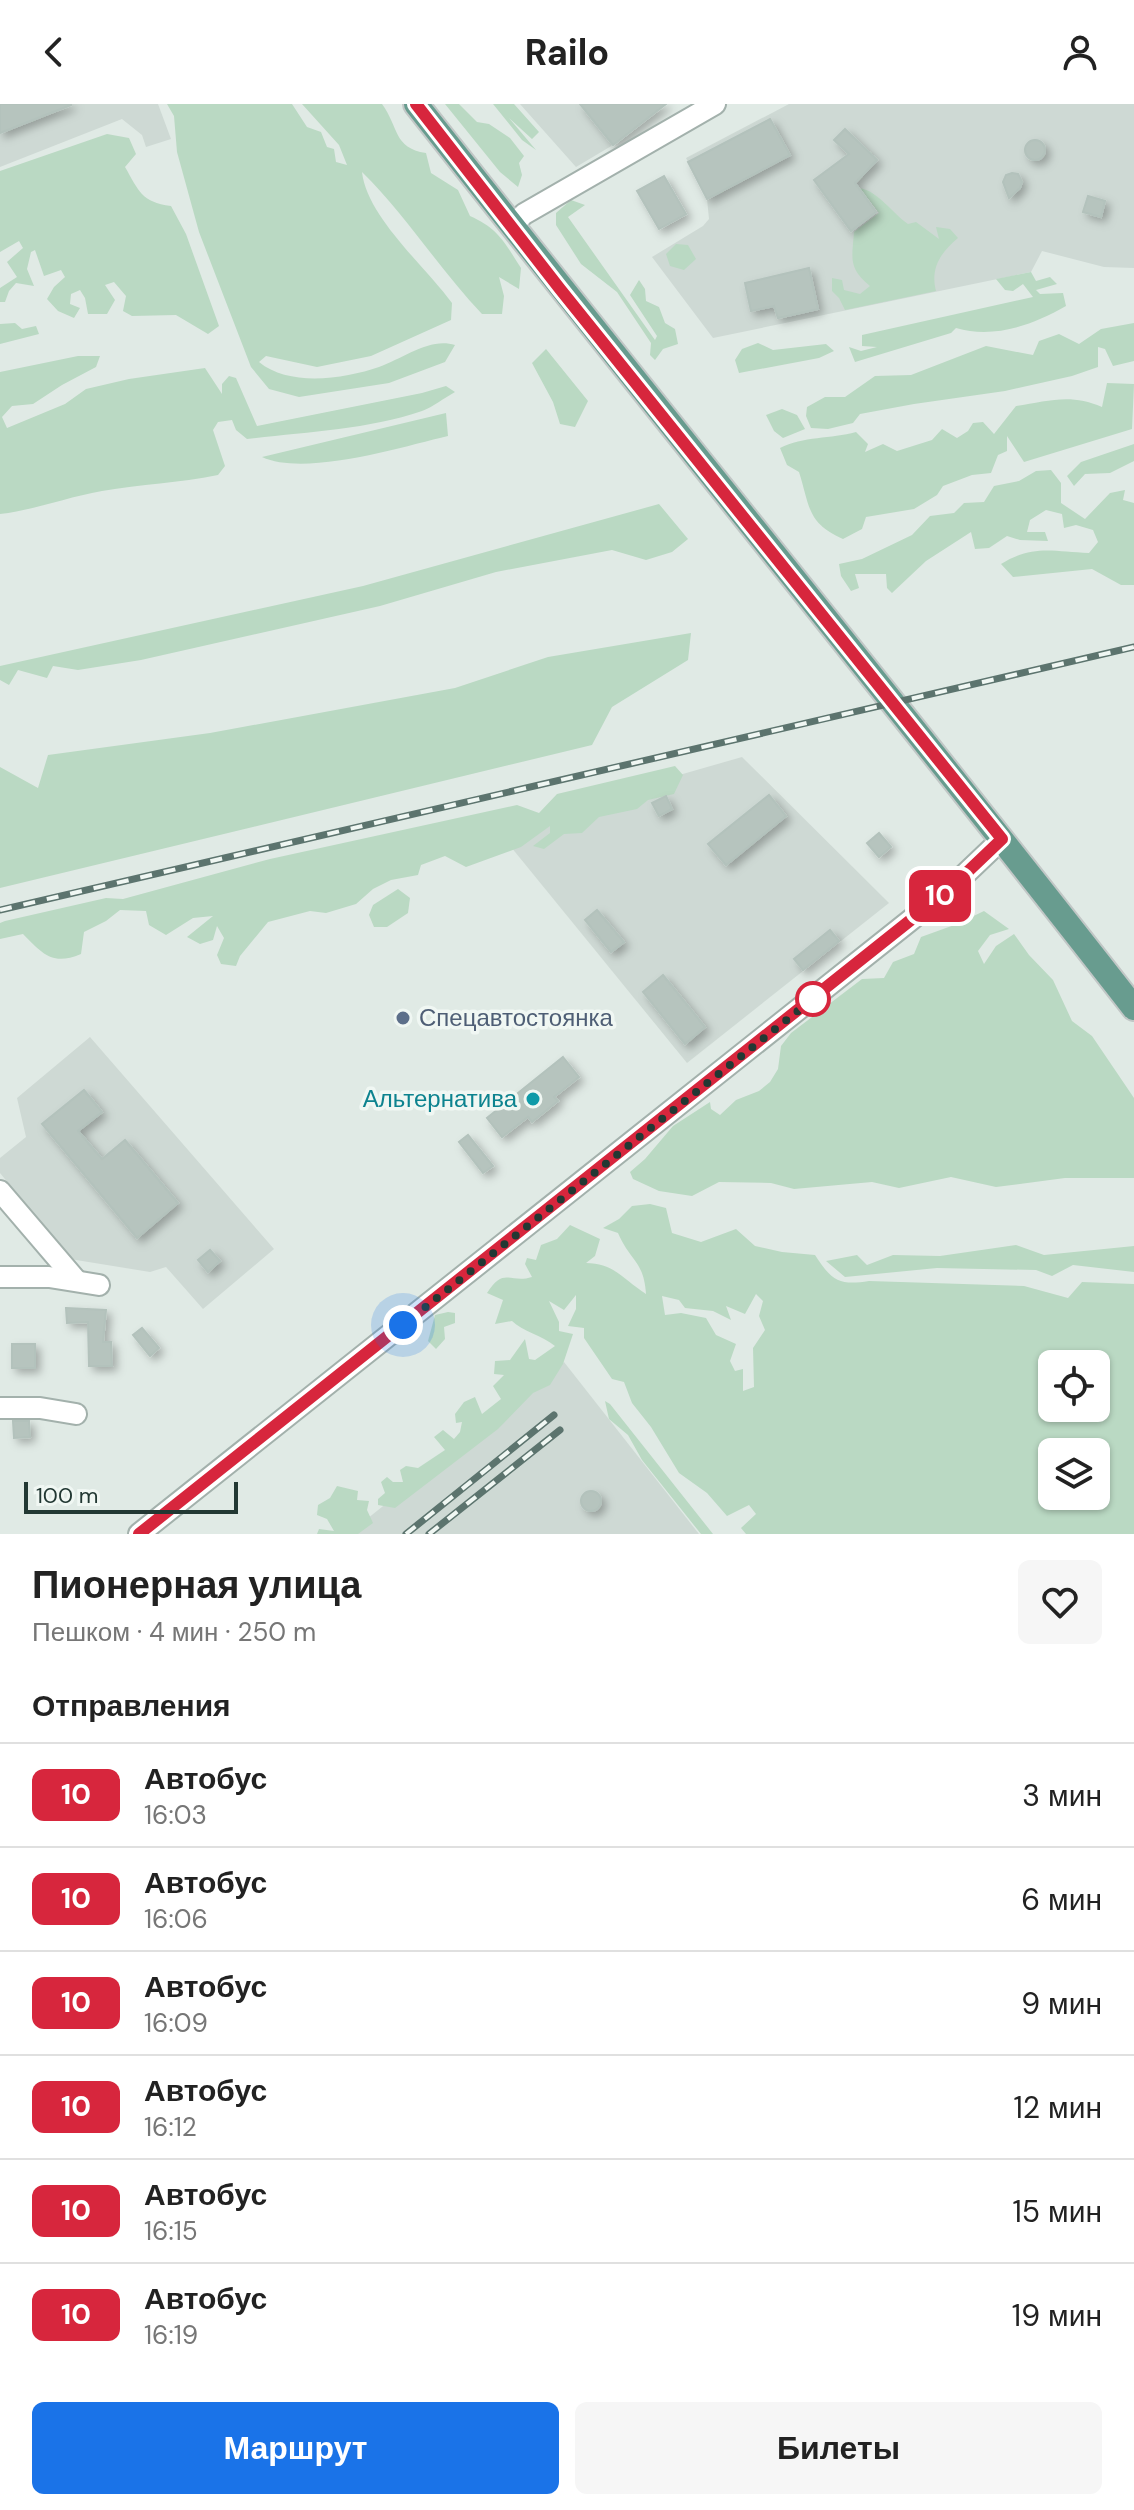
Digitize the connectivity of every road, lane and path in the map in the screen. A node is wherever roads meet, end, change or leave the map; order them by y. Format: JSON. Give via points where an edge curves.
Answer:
{"nodes":[{"id":1,"x":416,"y":104,"type":"edge"},
{"id":2,"x":715,"y":104,"type":"edge"},
{"id":3,"x":512,"y":226,"type":"junction"},
{"id":4,"x":1002,"y":839,"type":"junction"},
{"id":5,"x":1134,"y":1008,"type":"edge"},
{"id":6,"x":0,"y":1191,"type":"edge"},
{"id":7,"x":0,"y":1277,"type":"edge"},
{"id":8,"x":76,"y":1280,"type":"junction"},
{"id":9,"x":99,"y":1285,"type":"dead end"},
{"id":10,"x":0,"y":1408,"type":"edge"},
{"id":11,"x":76,"y":1414,"type":"dead end"},
{"id":12,"x":139,"y":1534,"type":"edge"}],
"edges":[{"from":1,"to":3,"type":"main road"},
{"from":2,"to":3,"type":"street","via":[[524,214]]},
{"from":3,"to":4,"type":"main road"},
{"from":4,"to":5,"type":"main road"},
{"from":4,"to":12,"type":"street","via":[[912,919]]},
{"from":6,"to":8,"type":"street"},
{"from":7,"to":8,"type":"street"},
{"from":8,"to":9,"type":"street"},
{"from":10,"to":11,"type":"street"}]}
